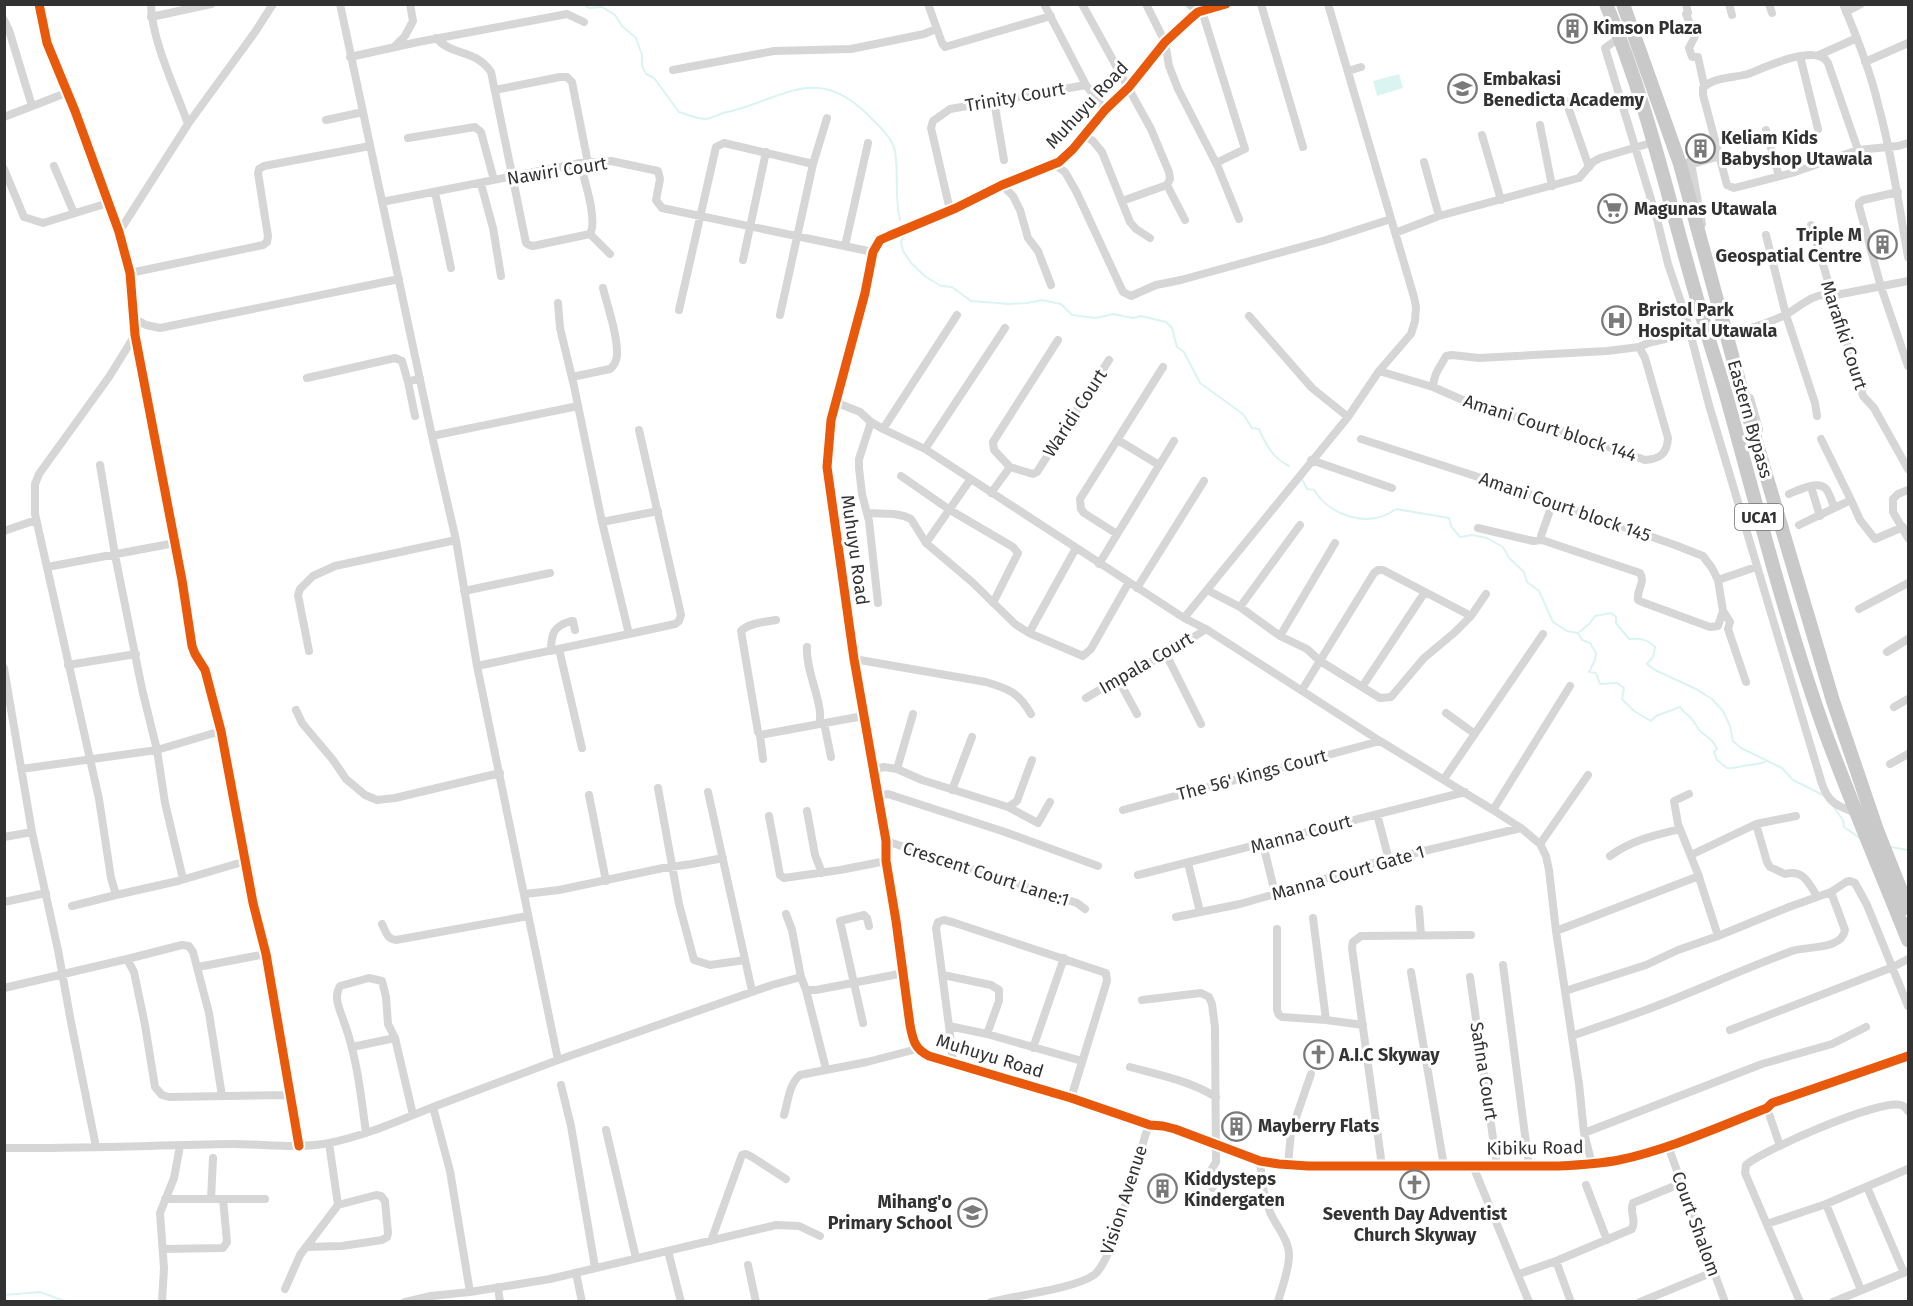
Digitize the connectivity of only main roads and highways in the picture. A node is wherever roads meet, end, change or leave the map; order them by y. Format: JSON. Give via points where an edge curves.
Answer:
{"nodes":[{"id":1,"x":1606,"y":4,"type":"edge"},
{"id":2,"x":1623,"y":4,"type":"edge"},
{"id":3,"x":1688,"y":193,"type":"junction"},
{"id":4,"x":1670,"y":196,"type":"junction"},
{"id":5,"x":1908,"y":908,"type":"edge"},
{"id":6,"x":1908,"y":940,"type":"edge"}],
"edges":[{"from":1,"to":4,"type":"main road","name":"Eastern Bypass","number":"UCA1"},
{"from":2,"to":3,"type":"main road","name":"Eastern Bypass","number":"UCA1","via":[[1686,164]]},
{"from":3,"to":4,"type":"main road"},
{"from":3,"to":5,"type":"main road","name":"Eastern Bypass","number":"UCA1","via":[[1796,582],[1833,701]]},
{"from":4,"to":6,"type":"main road","name":"Eastern Bypass","number":"UCA1","via":[[1781,594],[1824,729]]}]}
